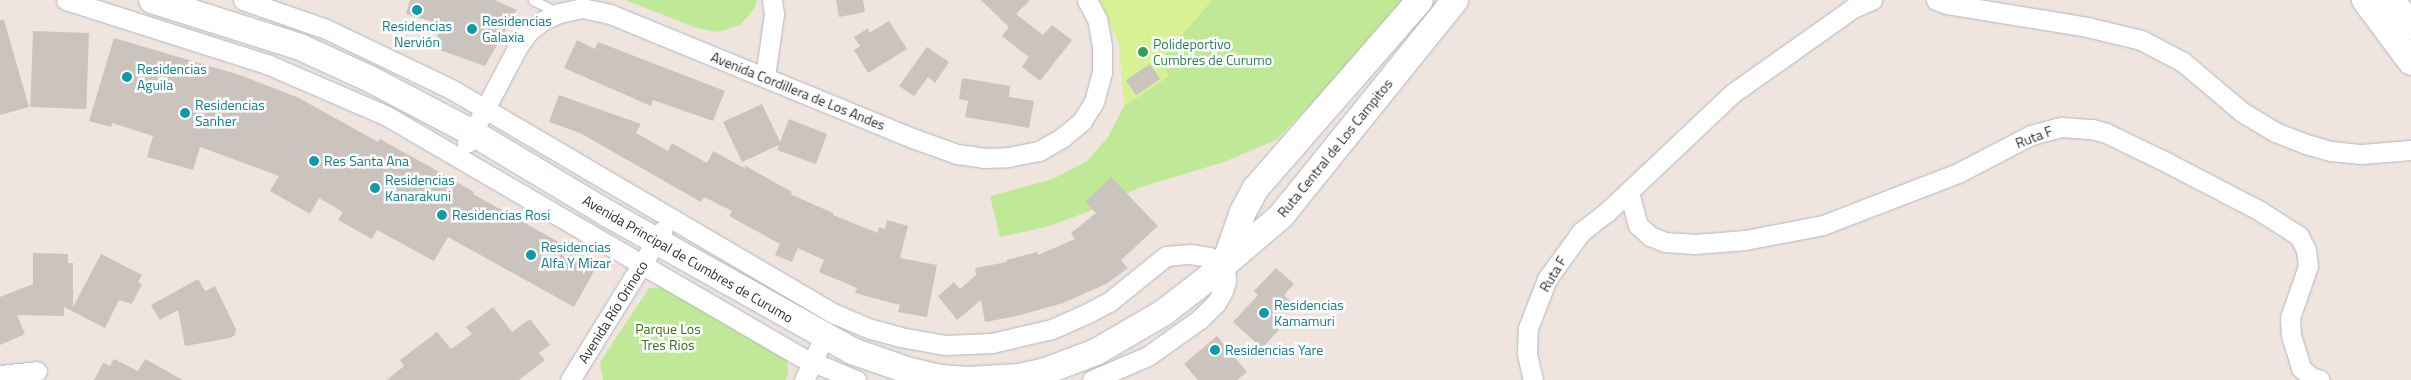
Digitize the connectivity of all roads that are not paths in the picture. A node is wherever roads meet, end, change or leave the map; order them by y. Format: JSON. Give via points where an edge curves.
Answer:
{"nodes":[{"id":1,"x":66,"y":0,"type":"edge"},
{"id":2,"x":152,"y":0,"type":"edge"},
{"id":3,"x":243,"y":0,"type":"edge"},
{"id":4,"x":533,"y":0,"type":"edge"},
{"id":5,"x":772,"y":0,"type":"edge"},
{"id":6,"x":1086,"y":0,"type":"edge"},
{"id":7,"x":1420,"y":0,"type":"edge"},
{"id":8,"x":1455,"y":0,"type":"edge"},
{"id":9,"x":1872,"y":0,"type":"edge"},
{"id":10,"x":1936,"y":0,"type":"edge"},
{"id":11,"x":2365,"y":0,"type":"edge"},
{"id":12,"x":2391,"y":0,"type":"edge"},
{"id":13,"x":559,"y":13,"type":"junction"},
{"id":14,"x":2411,"y":26,"type":"edge"},
{"id":15,"x":2411,"y":62,"type":"edge"},
{"id":16,"x":764,"y":77,"type":"junction"},
{"id":17,"x":486,"y":108,"type":"junction"},
{"id":18,"x":473,"y":133,"type":"junction"},
{"id":19,"x":2411,"y":150,"type":"edge"},
{"id":20,"x":460,"y":157,"type":"junction"},
{"id":21,"x":1629,"y":192,"type":"junction"},
{"id":22,"x":669,"y":218,"type":"junction"},
{"id":23,"x":656,"y":241,"type":"junction"},
{"id":24,"x":1225,"y":263,"type":"junction"},
{"id":25,"x":642,"y":265,"type":"junction"},
{"id":26,"x":824,"y":337,"type":"junction"},
{"id":27,"x":811,"y":362,"type":"junction"},
{"id":28,"x":36,"y":371,"type":"dead end"},
{"id":29,"x":0,"y":375,"type":"edge"},
{"id":30,"x":570,"y":380,"type":"edge"},
{"id":31,"x":804,"y":380,"type":"edge"},
{"id":32,"x":856,"y":380,"type":"edge"},
{"id":33,"x":1092,"y":380,"type":"edge"},
{"id":34,"x":1533,"y":380,"type":"edge"},
{"id":35,"x":2320,"y":380,"type":"edge"}],
"edges":[{"from":1,"to":20,"type":"street","name":"Avenida Principal de Cumbres de Curumo","via":[[301,77],[387,116]]},
{"from":2,"to":18,"type":"main road","name":"Avenida Principal de Cumbres de Curumo","via":[[300,47],[370,79]]},
{"from":3,"to":17,"type":"street","name":"Avenida Principal de Cumbres de Curumo","via":[[326,29]]},
{"from":4,"to":13,"type":"lane"},
{"from":5,"to":16,"type":"street","via":[[774,14]]},
{"from":6,"to":16,"type":"street","name":"Avenida Cordillera de Los Andes","via":[[1097,19],[1102,46],[1102,73],[1094,102],[1082,121],[1063,138],[1039,151],[1000,158],[957,154]]},
{"from":7,"to":24,"type":"main road","via":[[1256,188],[1243,212]]},
{"from":8,"to":24,"type":"main road","name":"Ruta Central de Los Campitos","via":[[1281,216]]},
{"from":9,"to":21,"type":"street","name":"Ruta F","via":[[1853,8],[1733,93]]},
{"from":10,"to":19,"type":"street","via":[[2088,27],[2141,40],[2183,62],[2242,112],[2275,132],[2306,144],[2361,154]]},
{"from":11,"to":15,"type":"main road"},
{"from":12,"to":14,"type":"main road"},
{"from":13,"to":16,"type":"street","name":"Avenida Cordillera de Los Andes","via":[[582,8],[610,14]]},
{"from":13,"to":17,"type":"street","name":"Avenida Cordillera de Los Andes","via":[[528,32],[516,48]]},
{"from":17,"to":18,"type":"street","name":"Avenida Cordillera de Los Andes"},
{"from":17,"to":22,"type":"street","name":"Avenida Principal de Cumbres de Curumo"},
{"from":18,"to":20,"type":"street","name":"Avenida Cordillera de Los Andes"},
{"from":18,"to":23,"type":"main road","name":"Avenida Principal de Cumbres de Curumo"},
{"from":20,"to":25,"type":"street","name":"Avenida Principal de Cumbres de Curumo"},
{"from":21,"to":34,"type":"street","name":"Ruta F","via":[[1581,232],[1547,279],[1528,328],[1527,353]]},
{"from":21,"to":35,"type":"street","name":"Ruta F","via":[[1638,225],[1650,236],[1665,242],[1695,244],[1745,240],[1823,225],[1958,173],[2046,130],[2061,127],[2092,129],[2106,133],[2260,211],[2298,236],[2306,250],[2308,266],[2290,318],[2290,335],[2301,368]]},
{"from":22,"to":23,"type":"street","name":"Avenida Río Orinoco"},
{"from":22,"to":24,"type":"street","name":"Avenida Principal de Cumbres de Curumo","via":[[835,314],[900,337],[945,345],[992,343],[1068,323],[1109,302],[1166,256],[1190,254]]},
{"from":23,"to":25,"type":"street","name":"Avenida Río Orinoco"},
{"from":23,"to":26,"type":"main road","name":"Avenida Principal de Cumbres de Curumo"},
{"from":24,"to":26,"type":"main road","name":"Avenida Principal de Cumbres de Curumo","via":[[1163,313],[1119,340],[1071,362],[1020,377],[940,378],[882,363]]},
{"from":24,"to":33,"type":"street","via":[[1223,291],[1200,319],[1148,356]]},
{"from":25,"to":27,"type":"street","name":"Avenida Principal de Cumbres de Curumo"},
{"from":25,"to":30,"type":"street","name":"Avenida Río Orinoco"},
{"from":26,"to":27,"type":"street"},
{"from":27,"to":31,"type":"street"},
{"from":27,"to":32,"type":"street","name":"Avenida Principal de Cumbres de Curumo"},
{"from":28,"to":29,"type":"street"}]}
